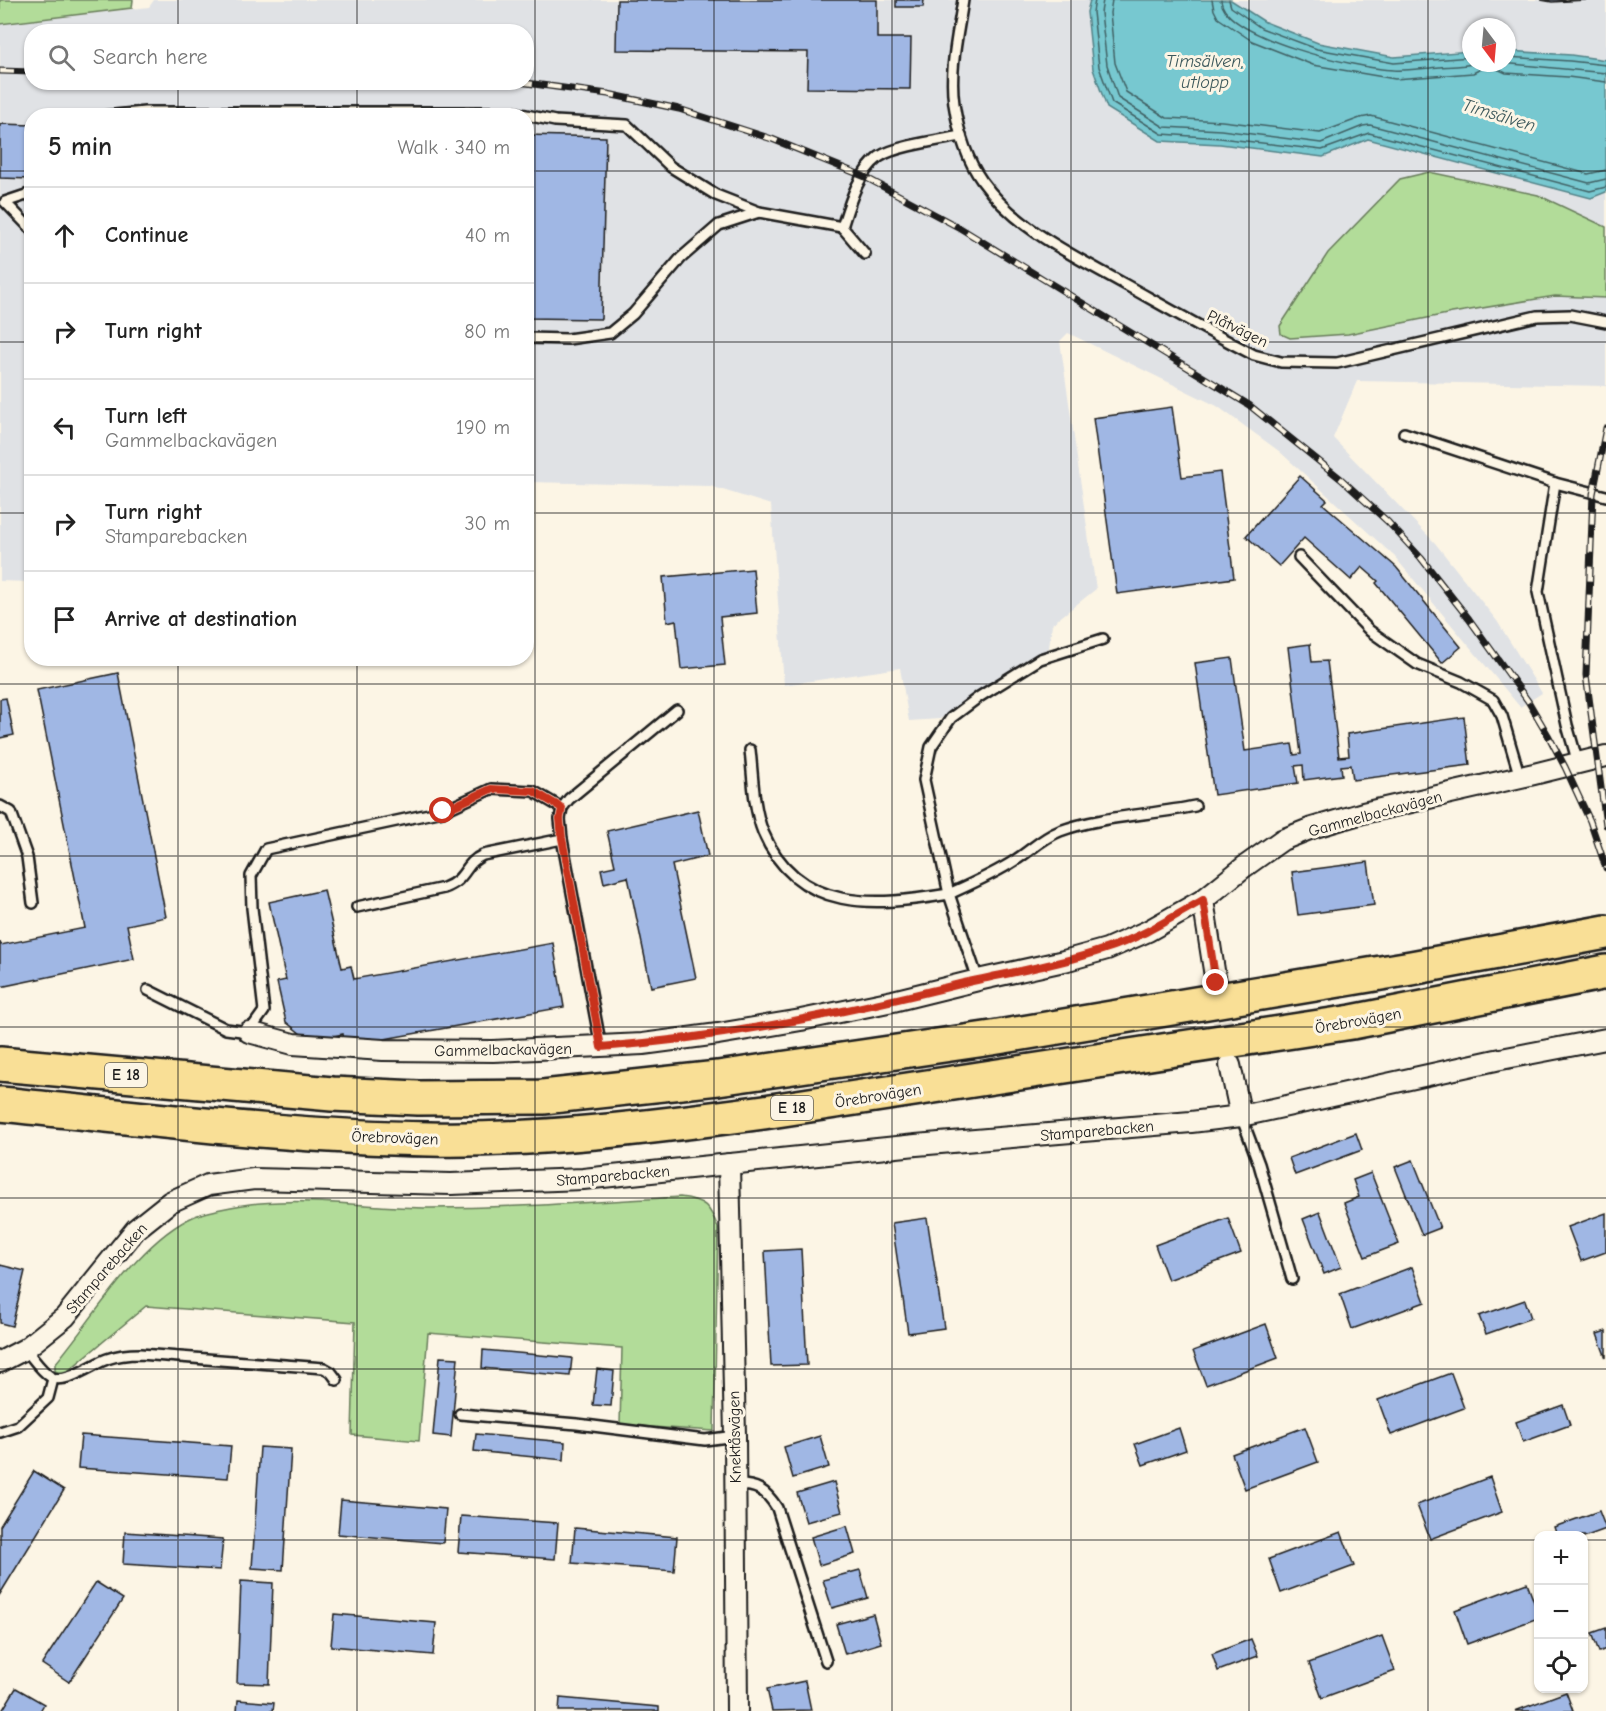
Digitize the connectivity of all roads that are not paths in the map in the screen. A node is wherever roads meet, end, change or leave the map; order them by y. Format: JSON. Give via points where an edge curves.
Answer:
{"nodes":[{"id":1,"x":963,"y":0,"type":"edge"},
{"id":2,"x":534,"y":117,"type":"edge"},
{"id":3,"x":961,"y":136,"type":"junction"},
{"id":4,"x":24,"y":195,"type":"edge"},
{"id":5,"x":3,"y":202,"type":"edge"},
{"id":6,"x":759,"y":212,"type":"junction"},
{"id":7,"x":24,"y":222,"type":"edge"},
{"id":8,"x":842,"y":226,"type":"junction"},
{"id":9,"x":865,"y":254,"type":"dead end"},
{"id":10,"x":1606,"y":322,"type":"edge"},
{"id":11,"x":534,"y":338,"type":"edge"},
{"id":12,"x":1404,"y":433,"type":"dead end"},
{"id":13,"x":1555,"y":483,"type":"junction"},
{"id":14,"x":1606,"y":496,"type":"edge"},
{"id":15,"x":1299,"y":557,"type":"dead end"},
{"id":16,"x":1103,"y":639,"type":"dead end"},
{"id":17,"x":677,"y":710,"type":"dead end"},
{"id":18,"x":750,"y":750,"type":"dead end"},
{"id":19,"x":1606,"y":756,"type":"edge"},
{"id":20,"x":1578,"y":763,"type":"junction"},
{"id":21,"x":1523,"y":777,"type":"junction"},
{"id":22,"x":0,"y":806,"type":"edge"},
{"id":23,"x":1195,"y":806,"type":"dead end"},
{"id":24,"x":562,"y":808,"type":"junction"},
{"id":25,"x":562,"y":838,"type":"junction"},
{"id":26,"x":949,"y":894,"type":"junction"},
{"id":27,"x":1203,"y":900,"type":"junction"},
{"id":28,"x":33,"y":903,"type":"dead end"},
{"id":29,"x":357,"y":908,"type":"dead end"},
{"id":30,"x":1606,"y":932,"type":"edge"},
{"id":31,"x":1591,"y":975,"type":"edge"},
{"id":32,"x":978,"y":980,"type":"junction"},
{"id":33,"x":1216,"y":983,"type":"tunnel mouth"},
{"id":34,"x":148,"y":990,"type":"dead end"},
{"id":35,"x":249,"y":1032,"type":"junction"},
{"id":36,"x":1606,"y":1038,"type":"edge"},
{"id":37,"x":601,"y":1047,"type":"junction"},
{"id":38,"x":0,"y":1064,"type":"edge"},
{"id":39,"x":1230,"y":1065,"type":"tunnel mouth"},
{"id":40,"x":0,"y":1104,"type":"edge"},
{"id":41,"x":1241,"y":1116,"type":"junction"},
{"id":42,"x":729,"y":1164,"type":"junction"},
{"id":43,"x":1292,"y":1279,"type":"dead end"},
{"id":44,"x":25,"y":1349,"type":"junction"},
{"id":45,"x":0,"y":1362,"type":"edge"},
{"id":46,"x":53,"y":1378,"type":"junction"},
{"id":47,"x":337,"y":1380,"type":"dead end"},
{"id":48,"x":460,"y":1414,"type":"dead end"},
{"id":49,"x":0,"y":1432,"type":"edge"},
{"id":50,"x":735,"y":1436,"type":"junction"},
{"id":51,"x":735,"y":1485,"type":"junction"},
{"id":52,"x":826,"y":1661,"type":"dead end"},
{"id":53,"x":737,"y":1711,"type":"edge"}],
"edges":[{"from":1,"to":3,"type":"lane","name":"Plåtvägen","via":[[952,84]]},
{"from":2,"to":6,"type":"lane","via":[[627,125],[671,167],[716,195]]},
{"from":3,"to":8,"type":"lane","via":[[895,150],[880,157],[853,192]]},
{"from":3,"to":10,"type":"lane","name":"Plåtvägen","via":[[982,181],[1025,224],[1254,355],[1281,362],[1337,363],[1537,316],[1570,315]]},
{"from":4,"to":5,"type":"lane"},
{"from":5,"to":7,"type":"lane"},
{"from":6,"to":8,"type":"lane"},
{"from":6,"to":11,"type":"lane","via":[[719,225],[681,258],[633,314],[610,333],[568,339]]},
{"from":8,"to":9,"type":"lane"},
{"from":12,"to":13,"type":"lane"},
{"from":13,"to":14,"type":"lane"},
{"from":13,"to":20,"type":"lane","via":[[1538,592]]},
{"from":15,"to":21,"type":"lane","via":[[1370,632],[1417,664],[1493,700]]},
{"from":16,"to":26,"type":"lane","via":[[1041,659],[988,691],[951,718],[931,747],[924,780]]},
{"from":17,"to":24,"type":"lane"},
{"from":18,"to":26,"type":"lane","via":[[763,831],[780,861],[801,882],[833,898],[871,902]]},
{"from":19,"to":20,"type":"street","name":"Gammelbackavägen"},
{"from":20,"to":21,"type":"street","name":"Gammelbackavägen"},
{"from":21,"to":27,"type":"street","name":"Gammelbackavägen","via":[[1312,828],[1282,840]]},
{"from":22,"to":28,"type":"lane","via":[[11,812],[27,857]]},
{"from":23,"to":26,"type":"lane","via":[[1059,831],[984,878]]},
{"from":24,"to":25,"type":"lane"},
{"from":24,"to":35,"type":"lane","via":[[533,791],[491,789],[443,811],[266,849],[251,876],[264,1011]]},
{"from":25,"to":29,"type":"lane","via":[[483,855],[474,859],[455,884]]},
{"from":25,"to":37,"type":"lane"},
{"from":26,"to":32,"type":"lane"},
{"from":27,"to":32,"type":"street","name":"Gammelbackavägen","via":[[1149,931],[1107,949]]},
{"from":27,"to":33,"type":"street"},
{"from":30,"to":38,"type":"highway","number":"E 18","via":[[992,1038],[696,1081],[543,1096],[418,1098],[332,1094]]},
{"from":31,"to":40,"type":"highway","name":"Örebrovägen","number":"E 18","via":[[1352,1022],[764,1112],[534,1137],[430,1139],[337,1135]]},
{"from":32,"to":37,"type":"street","name":"Gammelbackavägen","via":[[789,1022]]},
{"from":34,"to":35,"type":"lane","via":[[226,1029]]},
{"from":35,"to":37,"type":"street","name":"Gammelbackavägen","via":[[293,1044],[383,1050]]},
{"from":36,"to":41,"type":"street","name":"Stamparebacken"},
{"from":39,"to":41,"type":"street"},
{"from":41,"to":42,"type":"street","name":"Stamparebacken"},
{"from":41,"to":43,"type":"lane"},
{"from":42,"to":44,"type":"street","name":"Stamparebacken","via":[[573,1180],[451,1184],[254,1179],[208,1185],[170,1202],[136,1229],[64,1317]]},
{"from":42,"to":50,"type":"street","name":"Knektåsvägen"},
{"from":44,"to":45,"type":"street","name":"Stamparebacken"},
{"from":44,"to":46,"type":"lane"},
{"from":46,"to":47,"type":"lane","via":[[73,1377],[110,1358],[140,1353],[324,1368]]},
{"from":46,"to":49,"type":"lane","via":[[48,1398],[18,1426]]},
{"from":48,"to":50,"type":"lane","via":[[705,1440]]},
{"from":50,"to":51,"type":"street","name":"Knektåsvägen"},
{"from":51,"to":52,"type":"lane","via":[[767,1492],[777,1508]]},
{"from":51,"to":53,"type":"street","name":"Knektåsvägen"}]}
